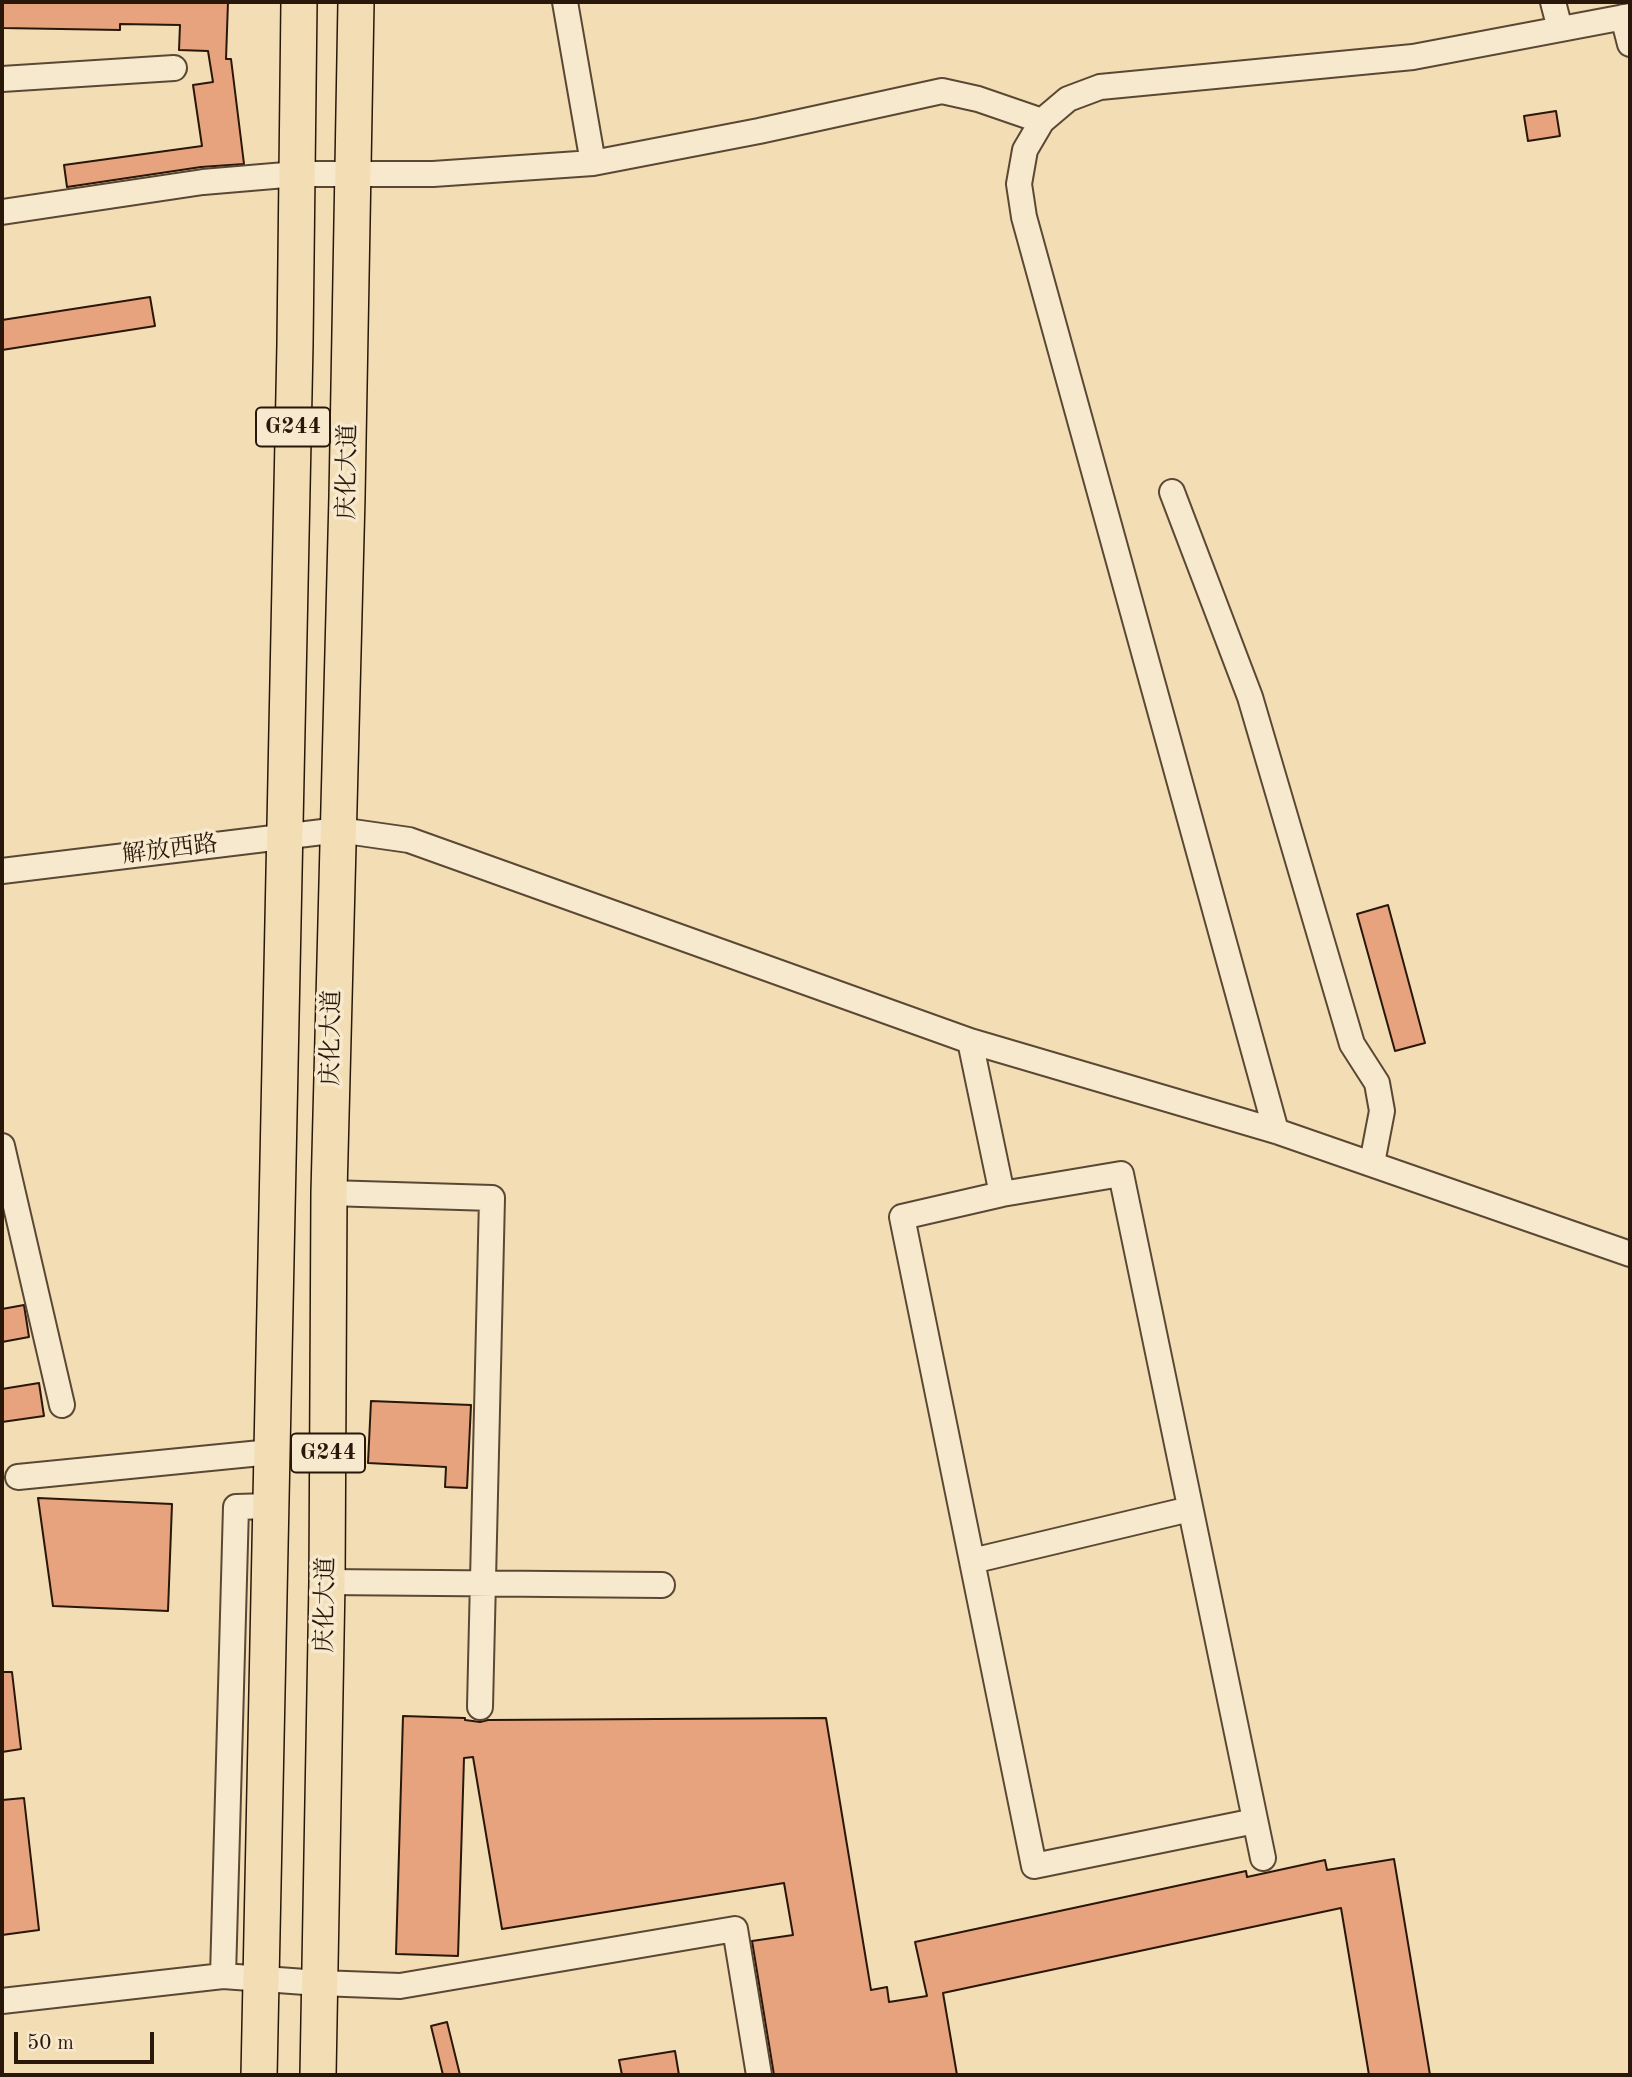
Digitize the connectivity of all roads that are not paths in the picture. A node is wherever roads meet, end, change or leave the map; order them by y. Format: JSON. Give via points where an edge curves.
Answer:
{"nodes":[{"id":1,"x":299,"y":2,"type":"edge"},
{"id":2,"x":356,"y":2,"type":"edge"},
{"id":3,"x":565,"y":2,"type":"edge"},
{"id":4,"x":1553,"y":2,"type":"edge"},
{"id":5,"x":1627,"y":16,"type":"edge"},
{"id":6,"x":1560,"y":29,"type":"junction"},
{"id":7,"x":1630,"y":44,"type":"edge"},
{"id":8,"x":174,"y":68,"type":"dead end"},
{"id":9,"x":2,"y":79,"type":"edge"},
{"id":10,"x":1042,"y":121,"type":"junction"},
{"id":11,"x":593,"y":163,"type":"junction"},
{"id":12,"x":297,"y":174,"type":"junction"},
{"id":13,"x":353,"y":174,"type":"junction"},
{"id":14,"x":2,"y":212,"type":"edge"},
{"id":15,"x":1172,"y":492,"type":"dead end"},
{"id":16,"x":339,"y":838,"type":"junction"},
{"id":17,"x":284,"y":845,"type":"junction"},
{"id":18,"x":2,"y":871,"type":"edge"},
{"id":19,"x":2,"y":887,"type":"edge"},
{"id":20,"x":970,"y":1041,"type":"junction"},
{"id":21,"x":1276,"y":1131,"type":"junction"},
{"id":22,"x":2,"y":1146,"type":"edge"},
{"id":23,"x":1371,"y":1163,"type":"junction"},
{"id":24,"x":329,"y":1193,"type":"junction"},
{"id":25,"x":1002,"y":1194,"type":"junction"},
{"id":26,"x":1630,"y":1254,"type":"edge"},
{"id":27,"x":61,"y":1405,"type":"dead end"},
{"id":28,"x":271,"y":1452,"type":"junction"},
{"id":29,"x":18,"y":1477,"type":"dead end"},
{"id":30,"x":271,"y":1506,"type":"junction"},
{"id":31,"x":1190,"y":1508,"type":"junction"},
{"id":32,"x":972,"y":1561,"type":"junction"},
{"id":33,"x":327,"y":1582,"type":"junction"},
{"id":34,"x":483,"y":1582,"type":"junction"},
{"id":35,"x":662,"y":1585,"type":"dead end"},
{"id":36,"x":480,"y":1707,"type":"dead end"},
{"id":37,"x":1255,"y":1821,"type":"junction"},
{"id":38,"x":1263,"y":1858,"type":"dead end"},
{"id":39,"x":223,"y":1976,"type":"junction"},
{"id":40,"x":260,"y":1979,"type":"junction"},
{"id":41,"x":319,"y":1983,"type":"junction"},
{"id":42,"x":2,"y":2001,"type":"edge"},
{"id":43,"x":259,"y":2075,"type":"edge"},
{"id":44,"x":318,"y":2075,"type":"edge"},
{"id":45,"x":759,"y":2075,"type":"edge"}],
"edges":[{"from":1,"to":12,"type":"highway","number":"G244"},
{"from":2,"to":13,"type":"highway","name":"庆化大道","number":"G244"},
{"from":3,"to":11,"type":"street"},
{"from":4,"to":6,"type":"street"},
{"from":5,"to":6,"type":"street"},
{"from":5,"to":7,"type":"street"},
{"from":6,"to":10,"type":"street","via":[[1413,57],[1100,87],[1068,99]]},
{"from":8,"to":9,"type":"street"},
{"from":10,"to":11,"type":"street","via":[[943,91]]},
{"from":10,"to":21,"type":"street","via":[[1025,150],[1019,184],[1024,217]]},
{"from":11,"to":13,"type":"street","via":[[433,174]]},
{"from":12,"to":13,"type":"street"},
{"from":12,"to":14,"type":"street","via":[[203,182]]},
{"from":12,"to":17,"type":"highway","number":"G244"},
{"from":13,"to":16,"type":"highway","name":"庆化大道","number":"G244"},
{"from":15,"to":23,"type":"street","via":[[1250,697],[1352,1044],[1377,1083],[1382,1111]]},
{"from":16,"to":17,"type":"street","name":"解放西路"},
{"from":16,"to":20,"type":"street","name":"解放西路","via":[[409,840]]},
{"from":16,"to":24,"type":"highway","name":"庆化大道","number":"G244"},
{"from":17,"to":18,"type":"street","name":"解放西路"},
{"from":17,"to":19,"type":"street","name":"解放西路"},
{"from":17,"to":28,"type":"highway","number":"G244"},
{"from":20,"to":21,"type":"street","name":"解放西路"},
{"from":20,"to":25,"type":"street"},
{"from":21,"to":23,"type":"street","name":"解放西路"},
{"from":22,"to":27,"type":"street"},
{"from":23,"to":26,"type":"street","name":"解放西路"},
{"from":24,"to":33,"type":"highway","name":"庆化大道","number":"G244"},
{"from":24,"to":34,"type":"street","via":[[492,1198]]},
{"from":25,"to":31,"type":"street","via":[[1121,1174]]},
{"from":25,"to":32,"type":"street","via":[[902,1217]]},
{"from":28,"to":29,"type":"street"},
{"from":28,"to":30,"type":"highway","number":"G244"},
{"from":30,"to":39,"type":"street","via":[[236,1507]]},
{"from":30,"to":40,"type":"highway","number":"G244"},
{"from":31,"to":32,"type":"street"},
{"from":31,"to":37,"type":"street"},
{"from":32,"to":37,"type":"street","via":[[1034,1866]]},
{"from":33,"to":34,"type":"street"},
{"from":33,"to":41,"type":"highway","name":"庆化大道","number":"G244"},
{"from":34,"to":35,"type":"street"},
{"from":34,"to":36,"type":"street"},
{"from":37,"to":38,"type":"street"},
{"from":39,"to":40,"type":"street"},
{"from":39,"to":42,"type":"street"},
{"from":40,"to":41,"type":"street"},
{"from":40,"to":43,"type":"highway","number":"G244"},
{"from":41,"to":44,"type":"highway","name":"庆化大道","number":"G244"},
{"from":41,"to":45,"type":"street","via":[[400,1986],[735,1929]]}]}
